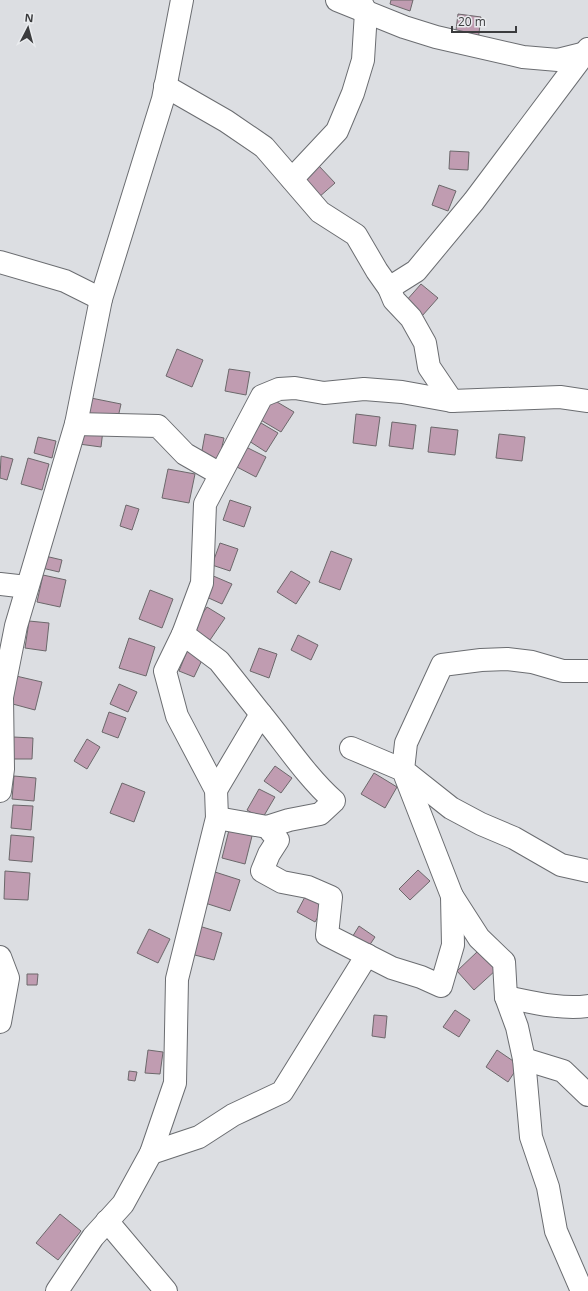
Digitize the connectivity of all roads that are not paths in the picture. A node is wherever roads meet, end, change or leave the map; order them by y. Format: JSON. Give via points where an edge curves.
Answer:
{"nodes":[{"id":1,"x":182,"y":0,"type":"edge"},
{"id":2,"x":337,"y":0,"type":"edge"},
{"id":3,"x":363,"y":6,"type":"edge"},
{"id":4,"x":587,"y":51,"type":"edge"},
{"id":5,"x":166,"y":86,"type":"junction"},
{"id":6,"x":292,"y":179,"type":"junction"},
{"id":7,"x":0,"y":262,"type":"edge"},
{"id":8,"x":390,"y":288,"type":"junction"},
{"id":9,"x":101,"y":299,"type":"junction"},
{"id":10,"x":452,"y":401,"type":"junction"},
{"id":11,"x":588,"y":401,"type":"edge"},
{"id":12,"x":76,"y":424,"type":"junction"},
{"id":13,"x":220,"y":474,"type":"junction"},
{"id":14,"x":0,"y":584,"type":"edge"},
{"id":15,"x":27,"y":587,"type":"junction"},
{"id":16,"x":183,"y":634,"type":"junction"},
{"id":17,"x":588,"y":671,"type":"edge"},
{"id":18,"x":3,"y":672,"type":"edge"},
{"id":19,"x":261,"y":714,"type":"junction"},
{"id":20,"x":351,"y":748,"type":"dead end"},
{"id":21,"x":403,"y":770,"type":"junction"},
{"id":22,"x":216,"y":790,"type":"junction"},
{"id":23,"x":0,"y":791,"type":"edge"},
{"id":24,"x":217,"y":818,"type":"junction"},
{"id":25,"x":267,"y":827,"type":"junction"},
{"id":26,"x":588,"y":871,"type":"edge"},
{"id":27,"x":452,"y":896,"type":"junction"},
{"id":28,"x":367,"y":955,"type":"junction"},
{"id":29,"x":0,"y":958,"type":"edge"},
{"id":30,"x":506,"y":997,"type":"junction"},
{"id":31,"x":588,"y":1006,"type":"edge"},
{"id":32,"x":0,"y":1022,"type":"edge"},
{"id":33,"x":524,"y":1058,"type":"junction"},
{"id":34,"x":588,"y":1095,"type":"edge"},
{"id":35,"x":151,"y":1153,"type":"junction"},
{"id":36,"x":107,"y":1221,"type":"junction"},
{"id":37,"x":57,"y":1291,"type":"edge"},
{"id":38,"x":166,"y":1291,"type":"edge"},
{"id":39,"x":582,"y":1291,"type":"edge"}],
"edges":[{"from":1,"to":5,"type":"street"},
{"from":2,"to":3,"type":"street"},
{"from":3,"to":4,"type":"street","via":[[436,37],[523,57],[558,60]]},
{"from":3,"to":6,"type":"street","via":[[363,60],[353,93],[337,131]]},
{"from":4,"to":8,"type":"street","via":[[474,201],[421,266]]},
{"from":5,"to":6,"type":"street","via":[[264,147]]},
{"from":5,"to":9,"type":"street"},
{"from":6,"to":8,"type":"street","via":[[320,212],[356,235]]},
{"from":7,"to":9,"type":"street","via":[[65,281]]},
{"from":8,"to":10,"type":"street","via":[[394,300],[411,318],[426,343],[428,367]]},
{"from":9,"to":12,"type":"street"},
{"from":10,"to":11,"type":"street","via":[[560,397]]},
{"from":10,"to":13,"type":"street","via":[[402,392],[364,389],[324,393],[295,388],[279,389],[262,396]]},
{"from":12,"to":13,"type":"street","via":[[158,426],[185,454]]},
{"from":12,"to":15,"type":"street"},
{"from":13,"to":16,"type":"street","via":[[205,504],[202,583]]},
{"from":14,"to":15,"type":"street"},
{"from":15,"to":18,"type":"street"},
{"from":16,"to":19,"type":"street","via":[[219,661]]},
{"from":16,"to":22,"type":"street","via":[[165,671],[177,716]]},
{"from":17,"to":21,"type":"street","via":[[563,671],[532,662],[507,659],[442,665],[406,743]]},
{"from":18,"to":23,"type":"street","via":[[3,769]]},
{"from":19,"to":22,"type":"street"},
{"from":19,"to":25,"type":"street","via":[[303,769],[334,801],[320,814]]},
{"from":20,"to":21,"type":"street"},
{"from":21,"to":26,"type":"street","via":[[451,808],[514,838],[561,865]]},
{"from":21,"to":27,"type":"street"},
{"from":22,"to":24,"type":"street"},
{"from":24,"to":25,"type":"street"},
{"from":24,"to":35,"type":"street","via":[[177,979],[175,1083]]},
{"from":25,"to":28,"type":"street","via":[[278,840],[262,871],[282,882],[308,887],[332,897],[327,935]]},
{"from":27,"to":28,"type":"street","via":[[453,945],[440,986],[392,968]]},
{"from":27,"to":30,"type":"street","via":[[479,938],[504,962]]},
{"from":28,"to":35,"type":"street","via":[[282,1092],[233,1115],[199,1137]]},
{"from":29,"to":32,"type":"street","via":[[8,978]]},
{"from":30,"to":31,"type":"street","via":[[538,1003]]},
{"from":30,"to":33,"type":"street","via":[[517,1027]]},
{"from":33,"to":34,"type":"street","via":[[563,1071]]},
{"from":33,"to":39,"type":"street","via":[[530,1137],[548,1188],[556,1230]]},
{"from":35,"to":36,"type":"street","via":[[123,1204]]},
{"from":36,"to":37,"type":"street","via":[[93,1237]]},
{"from":36,"to":38,"type":"street"}]}
